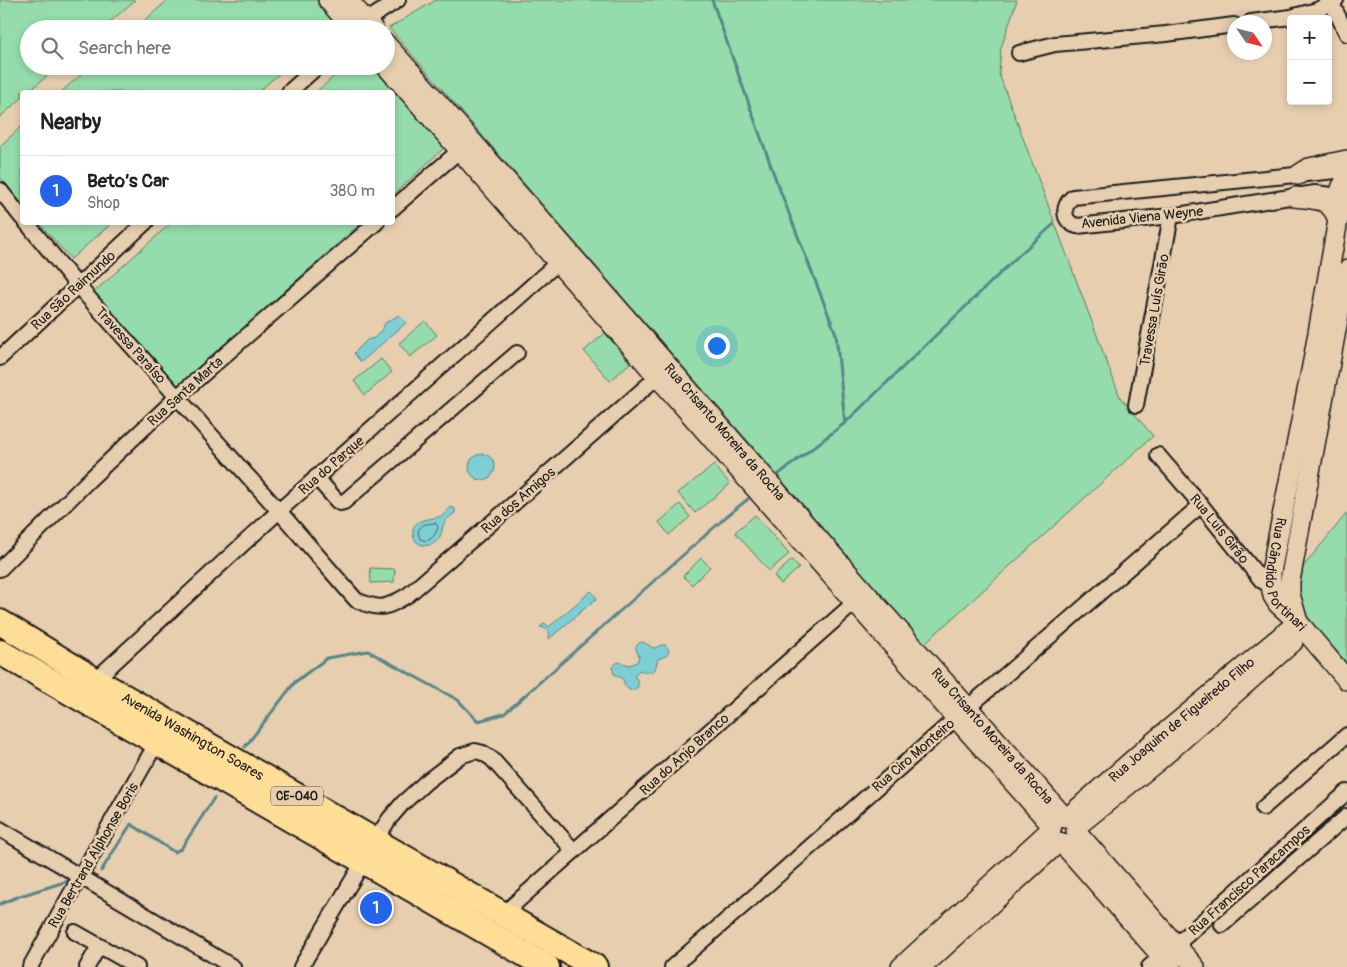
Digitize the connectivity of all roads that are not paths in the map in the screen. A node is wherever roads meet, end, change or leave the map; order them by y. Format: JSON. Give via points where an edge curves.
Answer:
{"nodes":[{"id":1,"x":328,"y":0,"type":"edge"},
{"id":2,"x":348,"y":0,"type":"edge"},
{"id":3,"x":398,"y":0,"type":"edge"},
{"id":4,"x":1334,"y":1,"type":"edge"},
{"id":5,"x":1272,"y":19,"type":"edge"},
{"id":6,"x":354,"y":20,"type":"edge"},
{"id":7,"x":359,"y":20,"type":"edge"},
{"id":8,"x":372,"y":20,"type":"edge"},
{"id":9,"x":1227,"y":26,"type":"edge"},
{"id":10,"x":1347,"y":34,"type":"edge"},
{"id":11,"x":1019,"y":53,"type":"dead end"},
{"id":12,"x":395,"y":55,"type":"edge"},
{"id":13,"x":308,"y":75,"type":"edge"},
{"id":14,"x":395,"y":75,"type":"edge"},
{"id":15,"x":291,"y":90,"type":"edge"},
{"id":16,"x":466,"y":145,"type":"junction"},
{"id":17,"x":1347,"y":160,"type":"edge"},
{"id":18,"x":1298,"y":175,"type":"junction"},
{"id":19,"x":1347,"y":175,"type":"edge"},
{"id":20,"x":0,"y":190,"type":"edge"},
{"id":21,"x":1295,"y":196,"type":"joint"},
{"id":22,"x":1343,"y":201,"type":"edge"},
{"id":23,"x":395,"y":206,"type":"edge"},
{"id":24,"x":20,"y":215,"type":"edge"},
{"id":25,"x":1171,"y":216,"type":"junction"},
{"id":26,"x":28,"y":225,"type":"edge"},
{"id":27,"x":143,"y":225,"type":"edge"},
{"id":28,"x":374,"y":225,"type":"edge"},
{"id":29,"x":563,"y":258,"type":"junction"},
{"id":30,"x":1347,"y":270,"type":"edge"},
{"id":31,"x":77,"y":285,"type":"junction"},
{"id":32,"x":517,"y":353,"type":"dead end"},
{"id":33,"x":0,"y":358,"type":"edge"},
{"id":34,"x":1321,"y":363,"type":"junction"},
{"id":35,"x":664,"y":372,"type":"junction"},
{"id":36,"x":177,"y":397,"type":"junction"},
{"id":37,"x":1136,"y":405,"type":"dead end"},
{"id":38,"x":1158,"y":455,"type":"dead end"},
{"id":39,"x":316,"y":477,"type":"junction"},
{"id":40,"x":1200,"y":505,"type":"junction"},
{"id":41,"x":279,"y":510,"type":"junction"},
{"id":42,"x":0,"y":569,"type":"edge"},
{"id":43,"x":1271,"y":586,"type":"junction"},
{"id":44,"x":1289,"y":591,"type":"junction"},
{"id":45,"x":860,"y":598,"type":"junction"},
{"id":46,"x":356,"y":600,"type":"joint"},
{"id":47,"x":0,"y":622,"type":"edge"},
{"id":48,"x":1302,"y":627,"type":"junction"},
{"id":49,"x":0,"y":652,"type":"edge"},
{"id":50,"x":95,"y":680,"type":"junction"},
{"id":51,"x":1347,"y":680,"type":"edge"},
{"id":52,"x":962,"y":712,"type":"junction"},
{"id":53,"x":1347,"y":734,"type":"edge"},
{"id":54,"x":158,"y":742,"type":"junction"},
{"id":55,"x":1347,"y":792,"type":"edge"},
{"id":56,"x":1263,"y":808,"type":"dead end"},
{"id":57,"x":1347,"y":816,"type":"edge"},
{"id":58,"x":0,"y":829,"type":"edge"},
{"id":59,"x":1063,"y":829,"type":"junction"},
{"id":60,"x":375,"y":840,"type":"junction"},
{"id":61,"x":574,"y":851,"type":"junction"},
{"id":62,"x":363,"y":862,"type":"junction"},
{"id":63,"x":80,"y":877,"type":"junction"},
{"id":64,"x":503,"y":914,"type":"junction"},
{"id":65,"x":1222,"y":924,"type":"dead end"},
{"id":66,"x":74,"y":932,"type":"dead end"},
{"id":67,"x":98,"y":946,"type":"junction"},
{"id":68,"x":1164,"y":959,"type":"edge"},
{"id":69,"x":923,"y":960,"type":"edge"},
{"id":70,"x":30,"y":967,"type":"edge"},
{"id":71,"x":87,"y":967,"type":"edge"},
{"id":72,"x":137,"y":967,"type":"edge"},
{"id":73,"x":233,"y":967,"type":"edge"},
{"id":74,"x":302,"y":967,"type":"edge"},
{"id":75,"x":547,"y":967,"type":"edge"},
{"id":76,"x":595,"y":967,"type":"edge"},
{"id":77,"x":672,"y":967,"type":"edge"},
{"id":78,"x":901,"y":967,"type":"edge"},
{"id":79,"x":1195,"y":967,"type":"edge"}],
"edges":[{"from":1,"to":6,"type":"main road"},
{"from":2,"to":7,"type":"main road"},
{"from":3,"to":8,"type":"street"},
{"from":4,"to":5,"type":"street","via":[[1317,10]]},
{"from":4,"to":10,"type":"street"},
{"from":9,"to":11,"type":"street","via":[[1055,44]]},
{"from":12,"to":16,"type":"main road","name":"Rua Crisanto Moreira da Rocha"},
{"from":13,"to":15,"type":"street"},
{"from":14,"to":16,"type":"main road","name":"Rua Crisanto Moreira da Rocha"},
{"from":16,"to":23,"type":"street"},
{"from":16,"to":29,"type":"main road","name":"Rua Crisanto Moreira da Rocha"},
{"from":17,"to":18,"type":"main road","via":[[1309,168]]},
{"from":18,"to":19,"type":"street","name":"Avenida Viena Weyne","via":[[1336,171]]},
{"from":18,"to":25,"type":"street","name":"Avenida Viena Weyne","via":[[1073,197],[1064,214],[1077,226]]},
{"from":20,"to":24,"type":"street"},
{"from":21,"to":22,"type":"main road","via":[[1328,203],[1335,211]]},
{"from":21,"to":25,"type":"street","name":"Avenida Viena Weyne"},
{"from":22,"to":34,"type":"main road","name":"Rua Cândido Portinari"},
{"from":25,"to":37,"type":"street","name":"Travessa Luís Girão"},
{"from":26,"to":31,"type":"street","name":"Travessa Paraíso"},
{"from":27,"to":31,"type":"street","name":"Rua São Raimundo"},
{"from":28,"to":36,"type":"street","name":"Rua Santa Marta"},
{"from":29,"to":35,"type":"main road","name":"Rua Crisanto Moreira da Rocha"},
{"from":29,"to":39,"type":"street","name":"Rua do Parque"},
{"from":30,"to":34,"type":"main road","name":"Rua Cândido Portinari"},
{"from":31,"to":33,"type":"street","name":"Rua São Raimundo"},
{"from":31,"to":36,"type":"street","name":"Travessa Paraíso"},
{"from":32,"to":39,"type":"street","via":[[344,502],[337,502]]},
{"from":34,"to":43,"type":"main road","name":"Rua Cândido Portinari","via":[[1270,572]]},
{"from":34,"to":44,"type":"main road","name":"Rua Cândido Portinari"},
{"from":35,"to":45,"type":"main road","name":"Rua Crisanto Moreira da Rocha"},
{"from":35,"to":46,"type":"street","name":"Rua dos Amigos","via":[[408,595],[384,607]]},
{"from":36,"to":41,"type":"street","name":"Travessa Paraíso"},
{"from":36,"to":42,"type":"street","name":"Rua Santa Marta"},
{"from":38,"to":40,"type":"street","name":"Rua Luís Girão"},
{"from":39,"to":41,"type":"street","name":"Rua do Parque"},
{"from":40,"to":43,"type":"street","name":"Rua Luís Girão","via":[[1262,581]]},
{"from":40,"to":52,"type":"street","name":"Rua Ciro Monteiro"},
{"from":41,"to":46,"type":"street","name":"Travessa Paraíso"},
{"from":41,"to":50,"type":"street","name":"Rua do Parque"},
{"from":43,"to":44,"type":"street","name":"Rua Luís Girão"},
{"from":43,"to":48,"type":"main road","name":"Rua Cândido Portinari","via":[[1278,604]]},
{"from":44,"to":48,"type":"main road","name":"Rua Cândido Portinari"},
{"from":45,"to":52,"type":"main road","name":"Rua Crisanto Moreira da Rocha"},
{"from":45,"to":61,"type":"street","name":"Rua do Anjo Branco"},
{"from":47,"to":50,"type":"highway","name":"Avenida Washington Soares","number":"CE-040"},
{"from":48,"to":51,"type":"main road"},
{"from":48,"to":59,"type":"main road","name":"Rua Joaquim de Figueiredo Filho","via":[[1145,749]]},
{"from":49,"to":54,"type":"highway","name":"Avenida Washington Soares","number":"CE-040"},
{"from":50,"to":60,"type":"highway","name":"Avenida Washington Soares","number":"CE-040"},
{"from":52,"to":59,"type":"main road","name":"Rua Crisanto Moreira da Rocha"},
{"from":52,"to":77,"type":"street","name":"Rua Ciro Monteiro"},
{"from":53,"to":56,"type":"street"},
{"from":54,"to":62,"type":"highway","name":"Avenida Washington Soares","number":"CE-040"},
{"from":54,"to":63,"type":"street","name":"Rua Bertrand Alphonse Boris"},
{"from":55,"to":68,"type":"street","name":"Rua Francisco Paracampos"},
{"from":57,"to":65,"type":"street"},
{"from":58,"to":63,"type":"street"},
{"from":59,"to":68,"type":"main road","name":"Rua Crisanto Moreira da Rocha"},
{"from":59,"to":69,"type":"main road","name":"Rua Joaquim de Figueiredo Filho"},
{"from":60,"to":61,"type":"street","via":[[403,803],[426,782],[460,756],[476,751],[492,759]]},
{"from":60,"to":64,"type":"highway","name":"Avenida Washington Soares","number":"CE-040"},
{"from":61,"to":64,"type":"street","name":"Rua do Anjo Branco"},
{"from":62,"to":74,"type":"street"},
{"from":62,"to":75,"type":"highway","name":"Avenida Washington Soares","number":"CE-040"},
{"from":63,"to":70,"type":"street","name":"Rua Bertrand Alphonse Boris"},
{"from":63,"to":73,"type":"street"},
{"from":64,"to":76,"type":"highway","name":"Avenida Washington Soares","number":"CE-040"},
{"from":66,"to":67,"type":"street"},
{"from":67,"to":71,"type":"street"},
{"from":67,"to":72,"type":"street"},
{"from":68,"to":79,"type":"main road","name":"Rua Crisanto Moreira da Rocha"},
{"from":69,"to":78,"type":"main road","name":"Rua Joaquim de Figueiredo Filho"}]}
